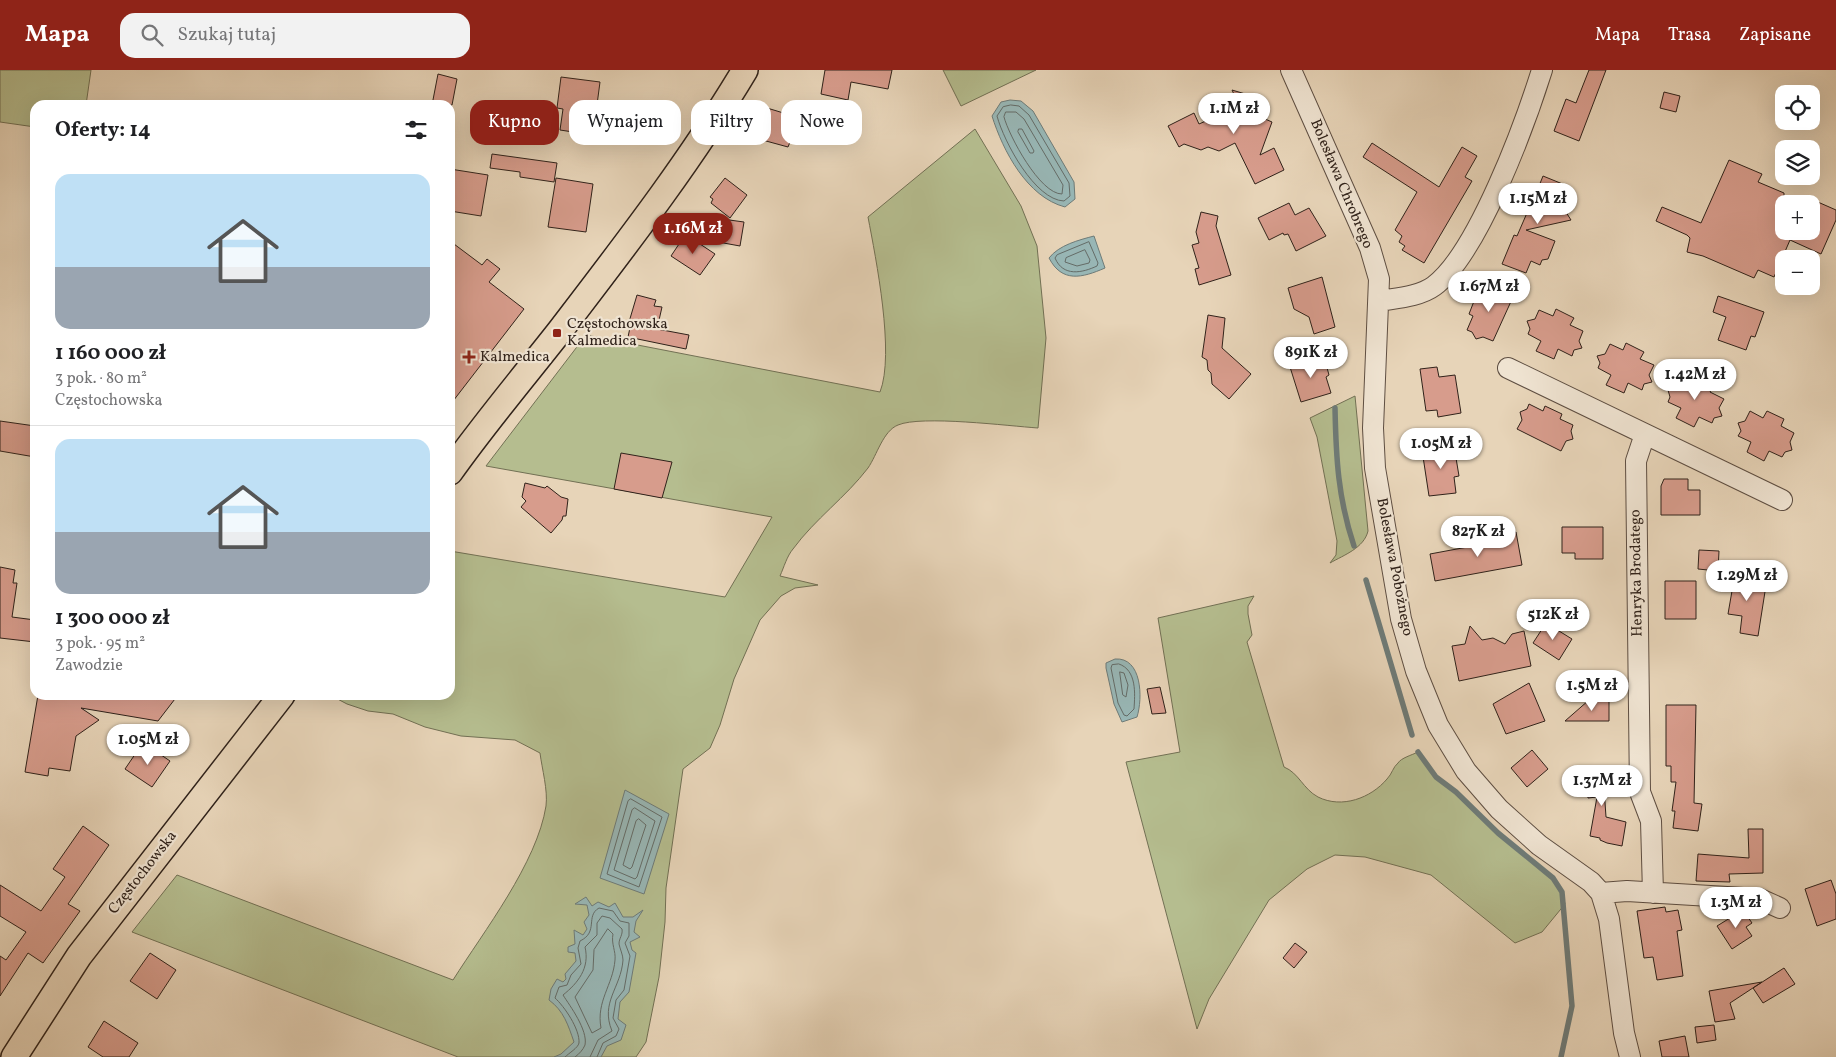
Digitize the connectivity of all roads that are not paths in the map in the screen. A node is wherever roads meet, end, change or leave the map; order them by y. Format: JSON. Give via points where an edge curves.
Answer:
{"nodes":[{"id":1,"x":745,"y":70,"type":"edge"},
{"id":2,"x":1291,"y":70,"type":"edge"},
{"id":3,"x":1542,"y":70,"type":"edge"},
{"id":4,"x":1379,"y":301,"type":"junction"},
{"id":5,"x":1508,"y":368,"type":"dead end"},
{"id":6,"x":1645,"y":434,"type":"junction"},
{"id":7,"x":455,"y":465,"type":"edge"},
{"id":8,"x":1782,"y":500,"type":"dead end"},
{"id":9,"x":278,"y":700,"type":"edge"},
{"id":10,"x":1653,"y":892,"type":"junction"},
{"id":11,"x":1601,"y":893,"type":"junction"},
{"id":12,"x":1780,"y":908,"type":"dead end"},
{"id":13,"x":14,"y":1057,"type":"edge"},
{"id":14,"x":1630,"y":1057,"type":"edge"}],
"edges":[{"from":1,"to":7,"type":"main road","via":[[622,249]]},
{"from":2,"to":4,"type":"street","name":"Bolesława Chrobrego","via":[[1370,248],[1379,279]]},
{"from":3,"to":4,"type":"street","via":[[1521,131],[1463,254],[1434,286]]},
{"from":4,"to":11,"type":"street","name":"Bolesława Pobożnego","via":[[1373,428],[1376,468],[1401,619],[1416,671],[1438,725],[1466,771],[1499,809]]},
{"from":5,"to":6,"type":"street"},
{"from":6,"to":8,"type":"street"},
{"from":6,"to":10,"type":"street","name":"Henryka Brodatego","via":[[1636,461],[1640,792],[1651,821]]},
{"from":9,"to":13,"type":"main road","name":"Częstochowska","via":[[85,949]]},
{"from":10,"to":11,"type":"street"},
{"from":10,"to":12,"type":"street","via":[[1760,899]]},
{"from":11,"to":14,"type":"street","via":[[1609,919]]}]}
